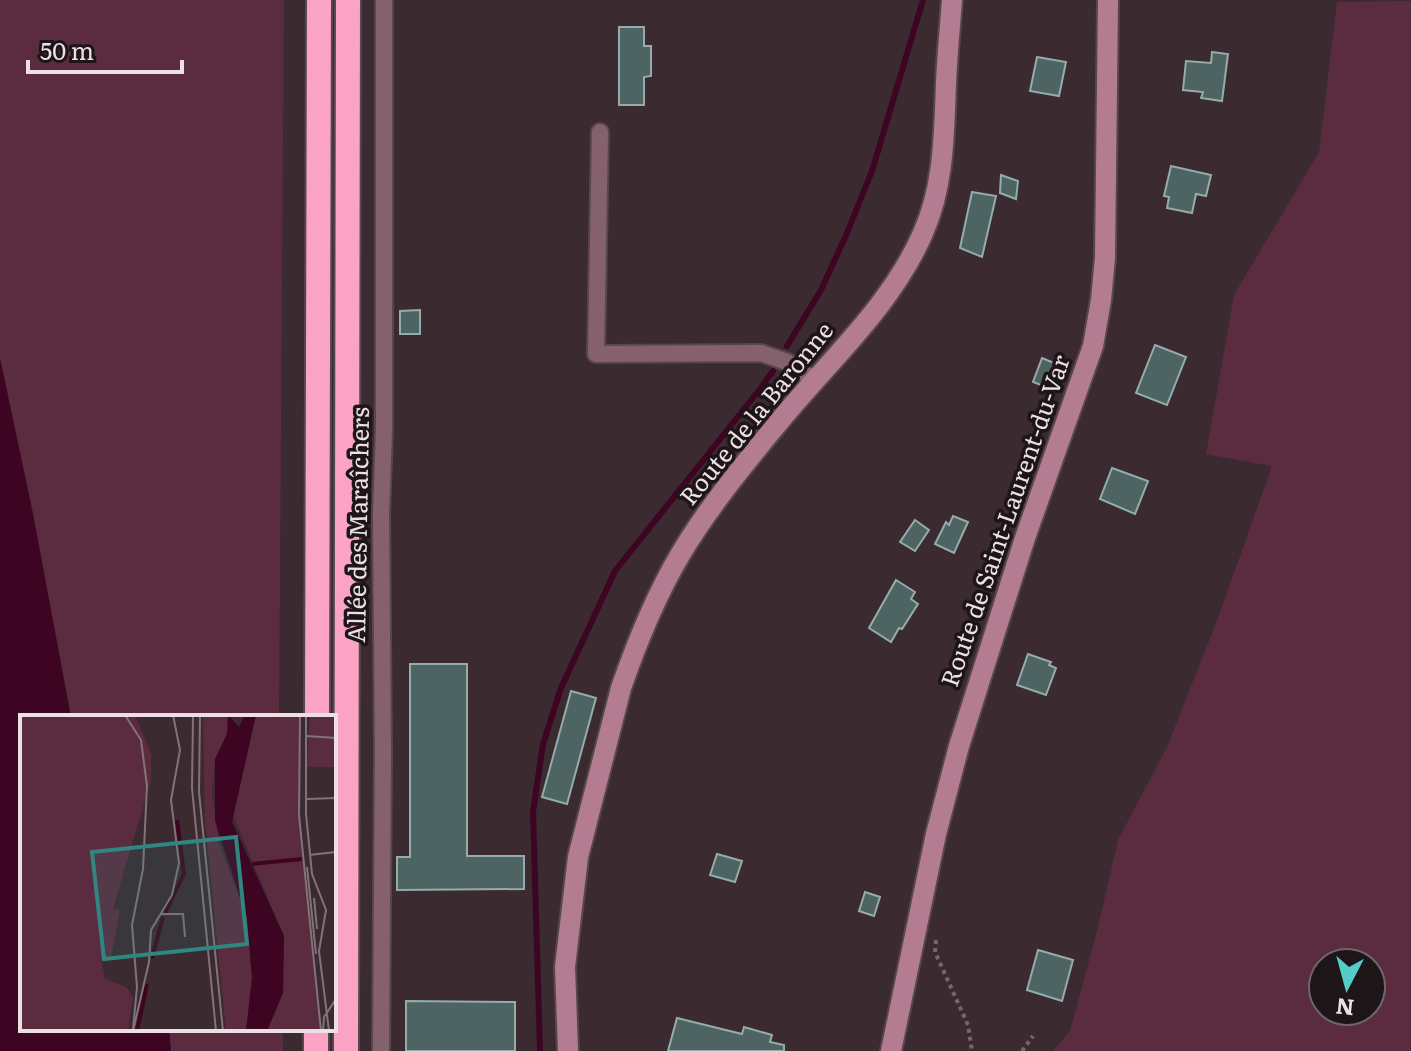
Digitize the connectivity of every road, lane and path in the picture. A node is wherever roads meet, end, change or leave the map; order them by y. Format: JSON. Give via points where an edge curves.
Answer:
{"nodes":[{"id":1,"x":319,"y":0,"type":"edge"},
{"id":2,"x":348,"y":0,"type":"edge"},
{"id":3,"x":384,"y":0,"type":"edge"},
{"id":4,"x":952,"y":0,"type":"edge"},
{"id":5,"x":1108,"y":0,"type":"edge"},
{"id":6,"x":600,"y":132,"type":"dead end"},
{"id":7,"x":815,"y":380,"type":"junction"},
{"id":8,"x":317,"y":715,"type":"edge"},
{"id":9,"x":936,"y":939,"type":"dead end"},
{"id":10,"x":1033,"y":1036,"type":"dead end"},
{"id":11,"x":346,"y":1051,"type":"edge"},
{"id":12,"x":381,"y":1051,"type":"edge"},
{"id":13,"x":568,"y":1051,"type":"edge"},
{"id":14,"x":891,"y":1051,"type":"edge"},
{"id":15,"x":972,"y":1051,"type":"edge"},
{"id":16,"x":1022,"y":1051,"type":"edge"}],
"edges":[{"from":1,"to":8,"type":"highway"},
{"from":2,"to":11,"type":"highway"},
{"from":3,"to":12,"type":"street","name":"Allée des Maraîchers"},
{"from":4,"to":7,"type":"main road","name":"Route de la Baronne","via":[[939,185],[924,232],[868,320]]},
{"from":5,"to":14,"type":"main road","name":"Route de Saint-Laurent-du-Var","via":[[1105,258],[1093,346],[959,746]]},
{"from":6,"to":7,"type":"street","via":[[596,354],[761,353]]},
{"from":7,"to":13,"type":"main road","name":"Route de la Baronne","via":[[680,554],[630,663],[578,857],[565,967]]},
{"from":9,"to":15,"type":"path","via":[[935,952],[968,1025]]},
{"from":10,"to":16,"type":"path"}]}
